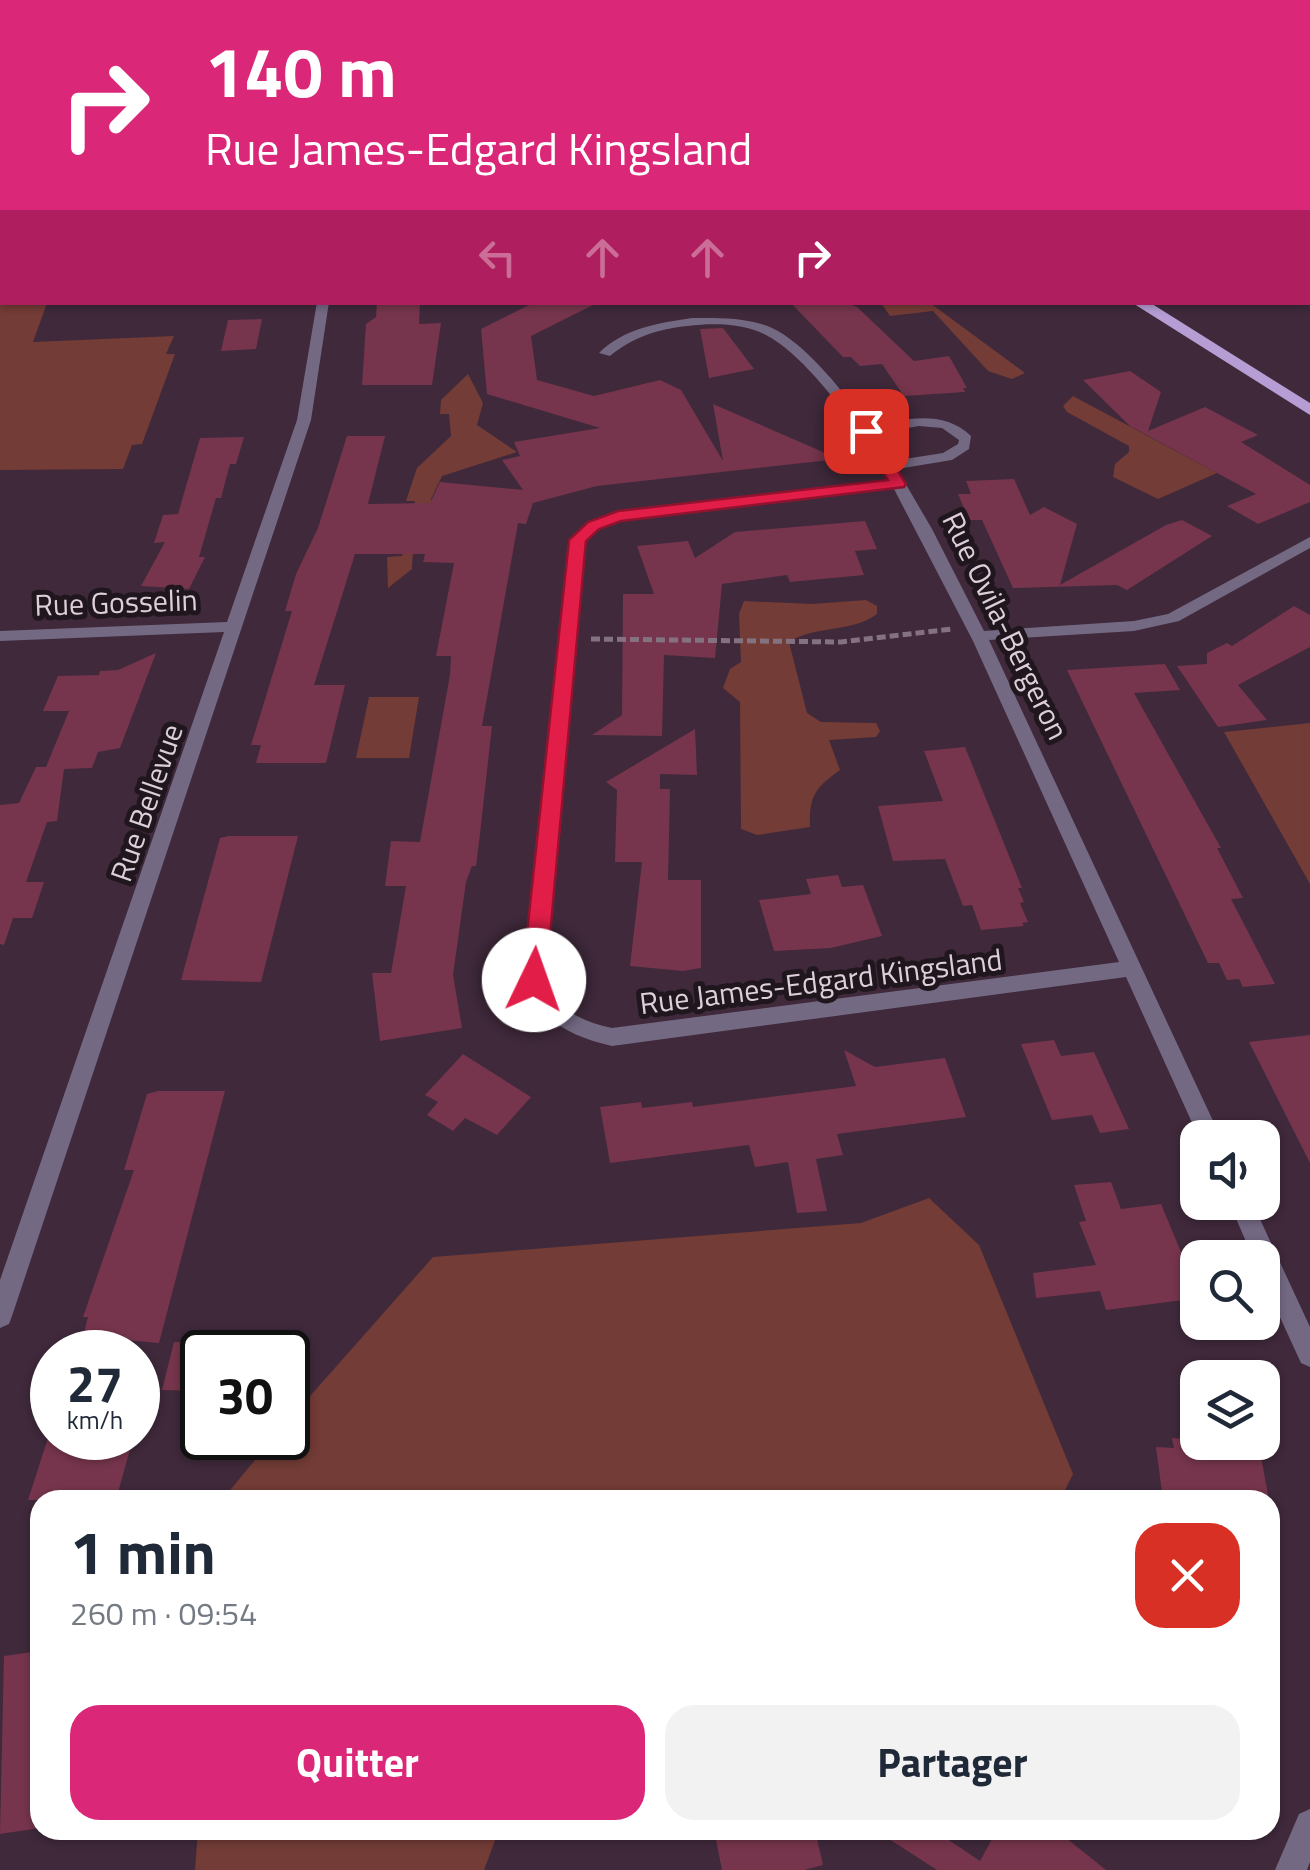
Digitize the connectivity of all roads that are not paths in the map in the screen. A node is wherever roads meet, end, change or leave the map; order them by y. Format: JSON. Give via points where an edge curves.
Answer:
{"nodes":[{"id":1,"x":323,"y":305,"type":"edge"},
{"id":2,"x":1142,"y":305,"type":"edge"},
{"id":3,"x":605,"y":353,"type":"dead end"},
{"id":4,"x":1226,"y":362,"type":"junction"},
{"id":5,"x":1310,"y":410,"type":"edge"},
{"id":6,"x":1310,"y":425,"type":"edge"},
{"id":7,"x":866,"y":431,"type":"junction"},
{"id":8,"x":894,"y":475,"type":"junction"},
{"id":9,"x":1310,"y":542,"type":"edge"},
{"id":10,"x":234,"y":627,"type":"junction"},
{"id":11,"x":976,"y":631,"type":"junction"},
{"id":12,"x":0,"y":636,"type":"edge"},
{"id":13,"x":1132,"y":968,"type":"junction"},
{"id":14,"x":1202,"y":1120,"type":"edge"},
{"id":15,"x":1248,"y":1220,"type":"edge"},
{"id":16,"x":0,"y":1316,"type":"edge"},
{"id":17,"x":1310,"y":1355,"type":"edge"},
{"id":18,"x":1310,"y":1825,"type":"edge"},
{"id":19,"x":1291,"y":1870,"type":"edge"}],
"edges":[{"from":1,"to":10,"type":"street","name":"Rue Bellevue","via":[[308,408]]},
{"from":2,"to":4,"type":"main road"},
{"from":3,"to":7,"type":"street","name":"Rue Ovila-Bergeron","via":[[650,328],[716,322],[758,327],[788,343]]},
{"from":4,"to":5,"type":"main road"},
{"from":4,"to":6,"type":"main road"},
{"from":7,"to":8,"type":"street","name":"Rue Ovila-Bergeron"},
{"from":7,"to":8,"type":"street","name":"Rue James-Edgard Kingsland","via":[[932,422],[966,439],[947,456]]},
{"from":8,"to":11,"type":"street","name":"Rue Ovila-Bergeron"},
{"from":8,"to":13,"type":"street","name":"Rue James-Edgard Kingsland","via":[[632,514],[594,525],[574,548],[534,963],[540,997],[569,1024],[612,1036]]},
{"from":9,"to":11,"type":"street","via":[[1173,618],[1134,626]]},
{"from":10,"to":12,"type":"street","name":"Rue Gosselin"},
{"from":10,"to":16,"type":"street","name":"Rue Bellevue"},
{"from":11,"to":13,"type":"street","name":"Rue Ovila-Bergeron"},
{"from":13,"to":14,"type":"street","name":"Rue Ovila-Bergeron"},
{"from":15,"to":17,"type":"street"},
{"from":18,"to":19,"type":"street"}]}
